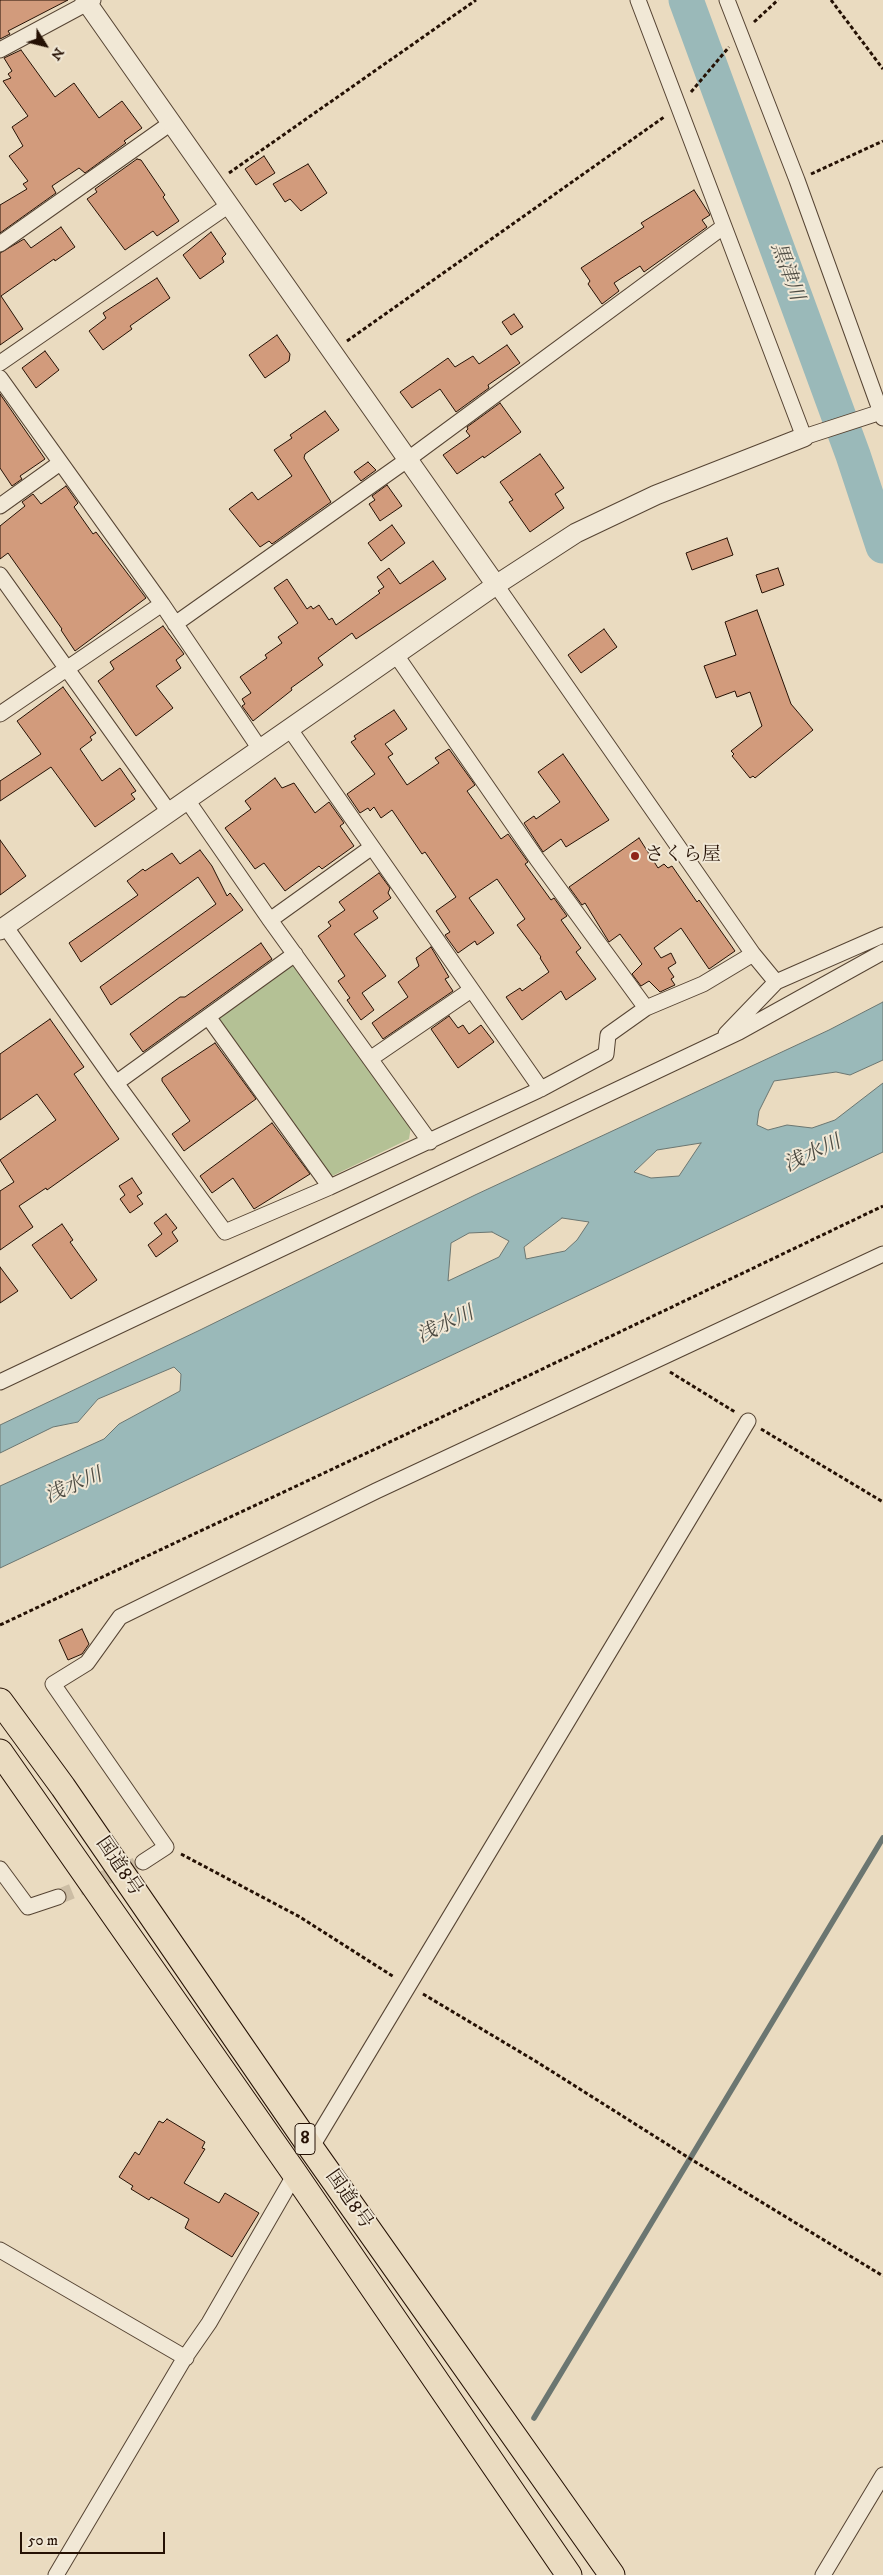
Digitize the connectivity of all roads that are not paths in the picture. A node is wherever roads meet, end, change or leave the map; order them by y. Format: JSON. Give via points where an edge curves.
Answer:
{"nodes":[{"id":1,"x":638,"y":0,"type":"edge"},
{"id":2,"x":727,"y":0,"type":"edge"},
{"id":3,"x":88,"y":1,"type":"edge"},
{"id":4,"x":0,"y":50,"type":"edge"},
{"id":5,"x":171,"y":123,"type":"junction"},
{"id":6,"x":229,"y":205,"type":"junction"},
{"id":7,"x":723,"y":227,"type":"junction"},
{"id":8,"x":0,"y":244,"type":"edge"},
{"id":9,"x":0,"y":363,"type":"edge"},
{"id":10,"x":0,"y":378,"type":"edge"},
{"id":11,"x":882,"y":415,"type":"edge"},
{"id":12,"x":804,"y":437,"type":"junction"},
{"id":13,"x":407,"y":460,"type":"junction"},
{"id":14,"x":60,"y":463,"type":"junction"},
{"id":15,"x":0,"y":506,"type":"edge"},
{"id":16,"x":0,"y":575,"type":"edge"},
{"id":17,"x":496,"y":585,"type":"junction"},
{"id":18,"x":162,"y":604,"type":"junction"},
{"id":19,"x":176,"y":624,"type":"junction"},
{"id":20,"x":396,"y":655,"type":"junction"},
{"id":21,"x":66,"y":670,"type":"junction"},
{"id":22,"x":0,"y":714,"type":"edge"},
{"id":23,"x":289,"y":728,"type":"junction"},
{"id":24,"x":260,"y":749,"type":"junction"},
{"id":25,"x":187,"y":800,"type":"junction"},
{"id":26,"x":169,"y":812,"type":"junction"},
{"id":27,"x":372,"y":847,"type":"junction"},
{"id":28,"x":270,"y":920,"type":"junction"},
{"id":29,"x":3,"y":928,"type":"edge"},
{"id":30,"x":883,"y":935,"type":"edge"},
{"id":31,"x":883,"y":952,"type":"edge"},
{"id":32,"x":295,"y":954,"type":"junction"},
{"id":33,"x":753,"y":954,"type":"junction"},
{"id":34,"x":776,"y":982,"type":"junction"},
{"id":35,"x":472,"y":990,"type":"junction"},
{"id":36,"x":646,"y":1008,"type":"junction"},
{"id":37,"x":209,"y":1018,"type":"junction"},
{"id":38,"x":719,"y":1042,"type":"junction"},
{"id":39,"x":370,"y":1059,"type":"junction"},
{"id":40,"x":116,"y":1084,"type":"junction"},
{"id":41,"x":542,"y":1089,"type":"junction"},
{"id":42,"x":430,"y":1142,"type":"junction"},
{"id":43,"x":330,"y":1187,"type":"junction"},
{"id":44,"x":883,"y":1254,"type":"edge"},
{"id":45,"x":0,"y":1382,"type":"edge"},
{"id":46,"x":748,"y":1421,"type":"road end"},
{"id":47,"x":0,"y":1701,"type":"edge"},
{"id":48,"x":0,"y":1752,"type":"edge"},
{"id":49,"x":143,"y":1862,"type":"tunnel mouth"},
{"id":50,"x":0,"y":1869,"type":"edge"},
{"id":51,"x":58,"y":1897,"type":"tunnel mouth"},
{"id":52,"x":311,"y":2148,"type":"junction"},
{"id":53,"x":295,"y":2174,"type":"junction"},
{"id":54,"x":0,"y":2250,"type":"edge"},
{"id":55,"x":186,"y":2358,"type":"junction"},
{"id":56,"x":883,"y":2475,"type":"edge"},
{"id":57,"x":56,"y":2575,"type":"edge"},
{"id":58,"x":569,"y":2575,"type":"edge"},
{"id":59,"x":612,"y":2575,"type":"edge"},
{"id":60,"x":823,"y":2575,"type":"edge"}],
"edges":[{"from":1,"to":7,"type":"street"},
{"from":2,"to":11,"type":"street","via":[[797,180]]},
{"from":3,"to":4,"type":"street"},
{"from":3,"to":5,"type":"street"},
{"from":5,"to":6,"type":"street"},
{"from":5,"to":8,"type":"street"},
{"from":6,"to":9,"type":"street"},
{"from":6,"to":13,"type":"street"},
{"from":7,"to":12,"type":"street"},
{"from":7,"to":13,"type":"street"},
{"from":10,"to":14,"type":"street"},
{"from":11,"to":12,"type":"street"},
{"from":12,"to":17,"type":"street","via":[[656,495],[576,532]]},
{"from":13,"to":17,"type":"street"},
{"from":13,"to":19,"type":"street"},
{"from":14,"to":15,"type":"street"},
{"from":14,"to":18,"type":"street"},
{"from":16,"to":21,"type":"street"},
{"from":17,"to":20,"type":"street"},
{"from":17,"to":33,"type":"street"},
{"from":18,"to":19,"type":"street"},
{"from":18,"to":21,"type":"street"},
{"from":19,"to":24,"type":"street"},
{"from":20,"to":23,"type":"street"},
{"from":20,"to":36,"type":"street","via":[[531,851]]},
{"from":21,"to":22,"type":"street"},
{"from":21,"to":26,"type":"street"},
{"from":23,"to":24,"type":"street"},
{"from":23,"to":27,"type":"street"},
{"from":24,"to":25,"type":"street"},
{"from":25,"to":26,"type":"street"},
{"from":25,"to":28,"type":"street"},
{"from":26,"to":29,"type":"street"},
{"from":27,"to":28,"type":"street"},
{"from":27,"to":35,"type":"street"},
{"from":28,"to":32,"type":"street"},
{"from":29,"to":40,"type":"street"},
{"from":30,"to":34,"type":"street"},
{"from":31,"to":38,"type":"street"},
{"from":32,"to":37,"type":"street"},
{"from":32,"to":39,"type":"street"},
{"from":33,"to":34,"type":"street"},
{"from":33,"to":36,"type":"street","via":[[703,984]]},
{"from":34,"to":38,"type":"street"},
{"from":35,"to":39,"type":"street"},
{"from":35,"to":41,"type":"street"},
{"from":36,"to":41,"type":"street","via":[[608,1035],[606,1054]]},
{"from":37,"to":40,"type":"street"},
{"from":37,"to":43,"type":"street"},
{"from":38,"to":45,"type":"street"},
{"from":39,"to":42,"type":"street"},
{"from":40,"to":43,"type":"street","via":[[225,1232]]},
{"from":41,"to":42,"type":"street"},
{"from":42,"to":43,"type":"street"},
{"from":44,"to":49,"type":"street","via":[[376,1491],[120,1617],[87,1663],[53,1684],[166,1847]]},
{"from":46,"to":52,"type":"street"},
{"from":47,"to":52,"type":"highway","name":"国道8号","number":"8","via":[[63,1787]]},
{"from":48,"to":53,"type":"highway","name":"国道8号","number":"8"},
{"from":50,"to":51,"type":"street","via":[[28,1907]]},
{"from":52,"to":59,"type":"highway","name":"国道8号","number":"8"},
{"from":53,"to":55,"type":"street"},
{"from":53,"to":58,"type":"highway","name":"国道8号","number":"8"},
{"from":54,"to":55,"type":"street"},
{"from":55,"to":57,"type":"street"},
{"from":56,"to":60,"type":"street"}]}
